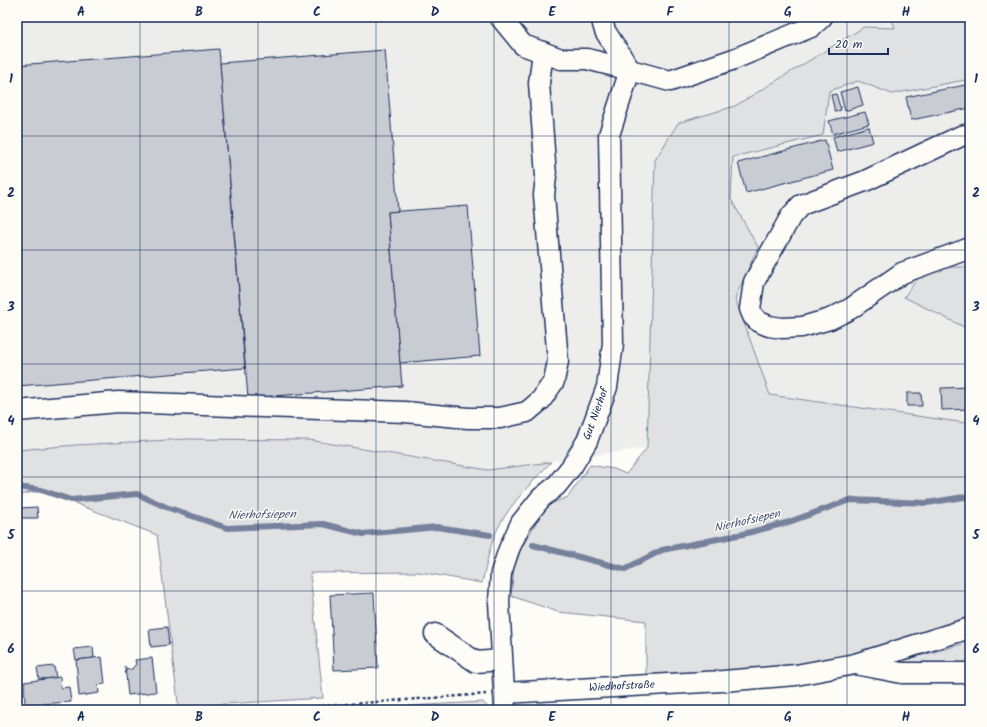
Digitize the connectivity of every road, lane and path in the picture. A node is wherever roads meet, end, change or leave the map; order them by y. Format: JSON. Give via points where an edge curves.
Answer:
{"nodes":[{"id":1,"x":500,"y":17,"type":"edge"},
{"id":2,"x":601,"y":17,"type":"edge"},
{"id":3,"x":822,"y":17,"type":"edge"},
{"id":4,"x":543,"y":52,"type":"junction"},
{"id":5,"x":630,"y":70,"type":"junction"},
{"id":6,"x":970,"y":134,"type":"edge"},
{"id":7,"x":970,"y":248,"type":"edge"},
{"id":8,"x":17,"y":411,"type":"edge"},
{"id":9,"x":970,"y":628,"type":"edge"},
{"id":10,"x":435,"y":634,"type":"dead end"},
{"id":11,"x":501,"y":660,"type":"junction"},
{"id":12,"x":855,"y":664,"type":"junction"},
{"id":13,"x":970,"y":673,"type":"edge"},
{"id":14,"x":504,"y":701,"type":"edge"},
{"id":15,"x":268,"y":710,"type":"edge"}],
"edges":[{"from":1,"to":4,"type":"street","via":[[523,45]]},
{"from":2,"to":5,"type":"street","via":[[605,31]]},
{"from":3,"to":5,"type":"street","via":[[811,27],[734,59],[670,81]]},
{"from":4,"to":5,"type":"street","via":[[561,59],[587,59]]},
{"from":4,"to":8,"type":"street","via":[[539,83],[546,176],[544,195],[558,361],[554,381],[541,400],[527,412],[500,418],[468,418],[405,412],[118,402]]},
{"from":5,"to":11,"type":"street","name":"Gut Nierhof","via":[[609,135],[613,344],[607,387],[587,441],[572,466],[521,523],[508,549],[501,574],[499,602]]},
{"from":6,"to":7,"type":"street","via":[[802,205],[791,216],[754,282],[750,309],[759,322],[769,326],[802,327],[830,319],[850,309],[902,273]]},
{"from":9,"to":12,"type":"street","name":"Wiedhofstraße"},
{"from":10,"to":11,"type":"street","via":[[476,662]]},
{"from":11,"to":14,"type":"street","name":"Gut Nierhof"},
{"from":12,"to":13,"type":"street","via":[[902,673]]},
{"from":12,"to":14,"type":"street","name":"Wiedhofstraße","via":[[796,675]]},
{"from":14,"to":15,"type":"path"}]}
